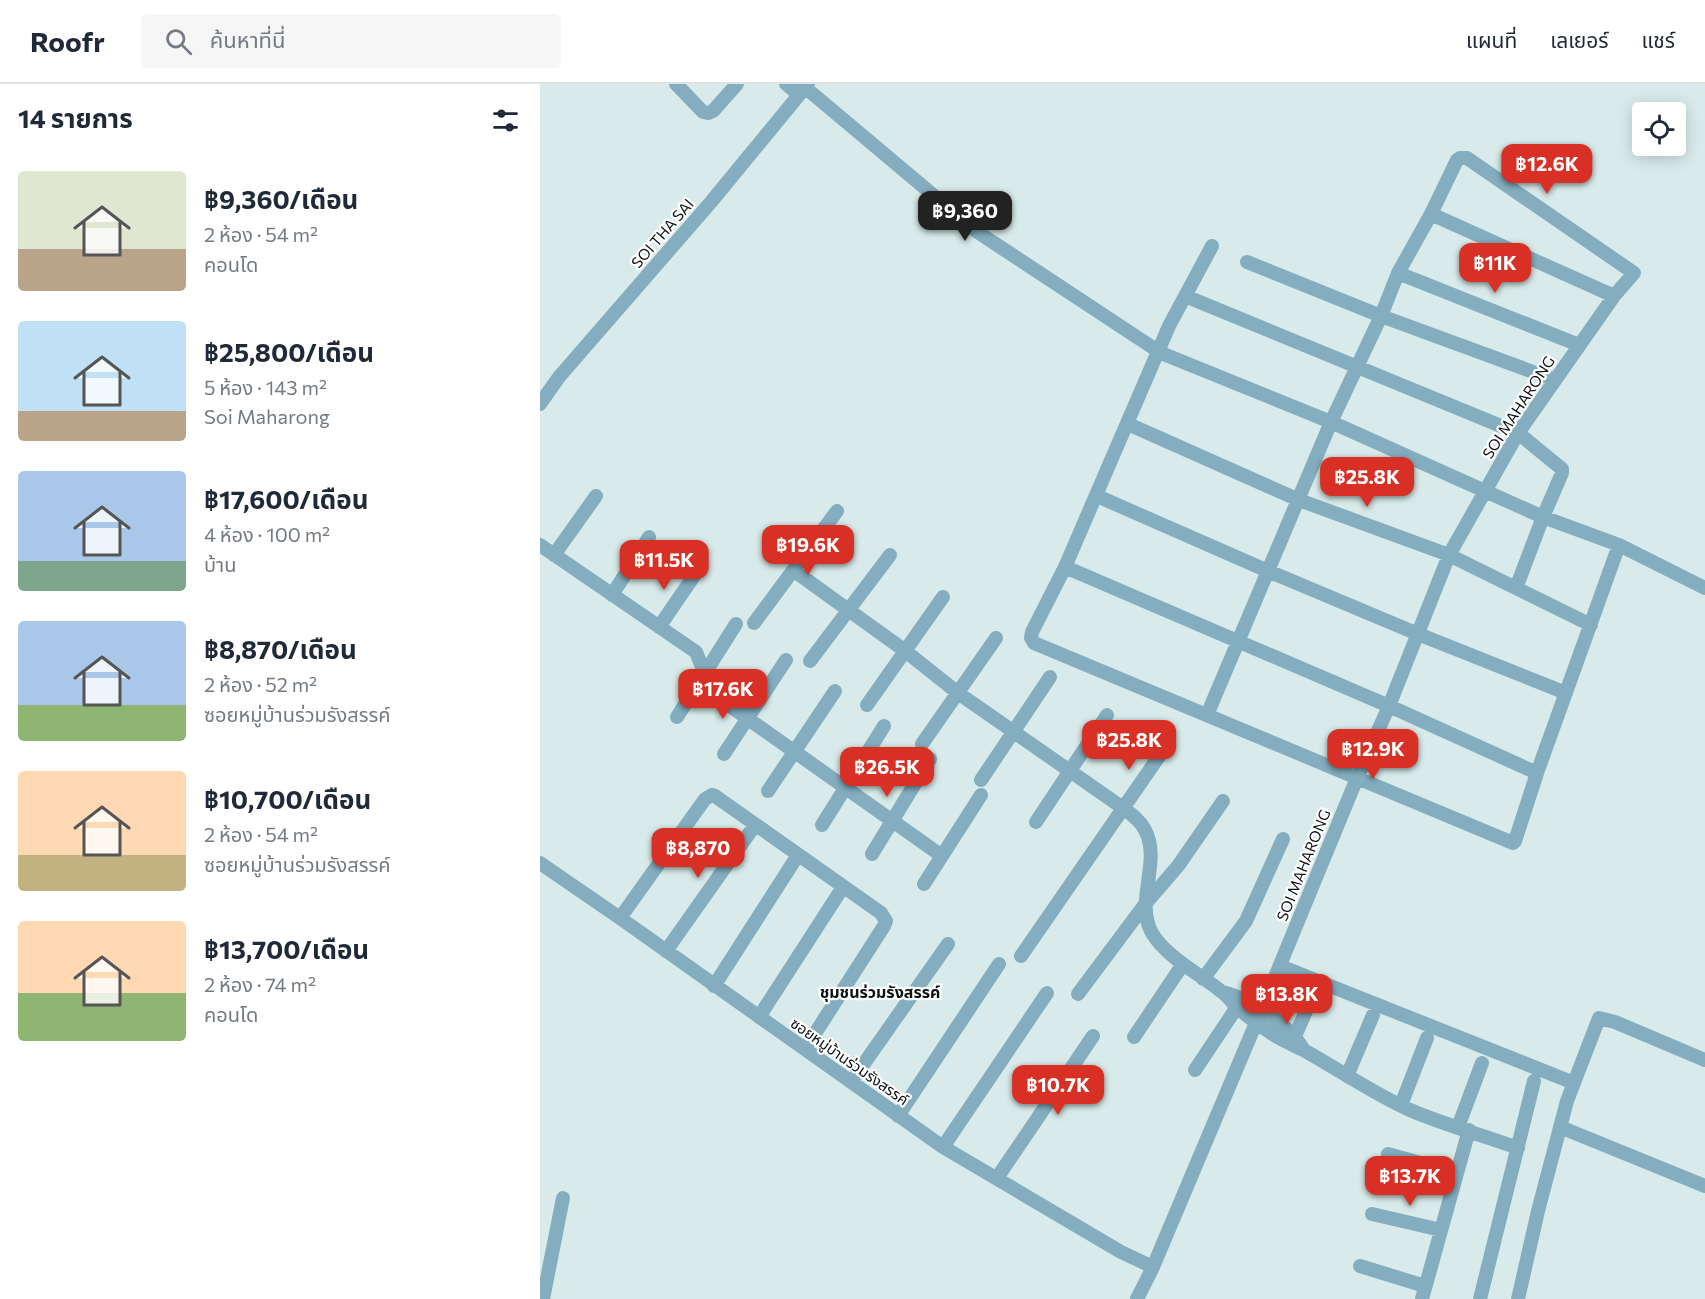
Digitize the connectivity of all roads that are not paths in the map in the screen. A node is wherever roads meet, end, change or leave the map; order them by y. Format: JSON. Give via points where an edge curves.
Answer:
{"nodes":[{"id":1,"x":676,"y":84,"type":"edge"},
{"id":2,"x":737,"y":84,"type":"edge"},
{"id":3,"x":786,"y":84,"type":"edge"},
{"id":4,"x":803,"y":88,"type":"edge"},
{"id":5,"x":1431,"y":214,"type":"junction"},
{"id":6,"x":1212,"y":246,"type":"dead end"},
{"id":7,"x":1247,"y":262,"type":"dead end"},
{"id":8,"x":1398,"y":273,"type":"junction"},
{"id":9,"x":1614,"y":296,"type":"junction"},
{"id":10,"x":1186,"y":297,"type":"junction"},
{"id":11,"x":1381,"y":316,"type":"junction"},
{"id":12,"x":1579,"y":345,"type":"junction"},
{"id":13,"x":1159,"y":352,"type":"junction"},
{"id":14,"x":1358,"y":366,"type":"junction"},
{"id":15,"x":1555,"y":380,"type":"junction"},
{"id":16,"x":540,"y":404,"type":"edge"},
{"id":17,"x":1331,"y":422,"type":"junction"},
{"id":18,"x":1128,"y":424,"type":"junction"},
{"id":19,"x":1518,"y":433,"type":"junction"},
{"id":20,"x":1486,"y":490,"type":"junction"},
{"id":21,"x":596,"y":496,"type":"dead end"},
{"id":22,"x":1097,"y":496,"type":"junction"},
{"id":23,"x":1299,"y":500,"type":"junction"},
{"id":24,"x":837,"y":511,"type":"dead end"},
{"id":25,"x":1543,"y":517,"type":"junction"},
{"id":26,"x":649,"y":537,"type":"dead end"},
{"id":27,"x":540,"y":545,"type":"edge"},
{"id":28,"x":1619,"y":545,"type":"junction"},
{"id":29,"x":554,"y":555,"type":"junction"},
{"id":30,"x":890,"y":555,"type":"dead end"},
{"id":31,"x":1449,"y":555,"type":"junction"},
{"id":32,"x":1065,"y":567,"type":"junction"},
{"id":33,"x":793,"y":570,"type":"junction"},
{"id":34,"x":1268,"y":571,"type":"junction"},
{"id":35,"x":696,"y":573,"type":"dead end"},
{"id":36,"x":1516,"y":588,"type":"junction"},
{"id":37,"x":1705,"y":588,"type":"edge"},
{"id":38,"x":612,"y":595,"type":"junction"},
{"id":39,"x":943,"y":597,"type":"dead end"},
{"id":40,"x":848,"y":610,"type":"junction"},
{"id":41,"x":754,"y":623,"type":"dead end"},
{"id":42,"x":736,"y":624,"type":"dead end"},
{"id":43,"x":1591,"y":625,"type":"junction"},
{"id":44,"x":659,"y":627,"type":"junction"},
{"id":45,"x":1418,"y":634,"type":"junction"},
{"id":46,"x":996,"y":638,"type":"dead end"},
{"id":47,"x":1238,"y":642,"type":"junction"},
{"id":48,"x":904,"y":650,"type":"junction"},
{"id":49,"x":786,"y":660,"type":"dead end"},
{"id":50,"x":810,"y":661,"type":"dead end"},
{"id":51,"x":705,"y":674,"type":"junction"},
{"id":52,"x":1050,"y":677,"type":"dead end"},
{"id":53,"x":835,"y":691,"type":"dead end"},
{"id":54,"x":958,"y":693,"type":"junction"},
{"id":55,"x":1566,"y":693,"type":"junction"},
{"id":56,"x":867,"y":705,"type":"dead end"},
{"id":57,"x":1389,"y":706,"type":"junction"},
{"id":58,"x":1107,"y":715,"type":"dead end"},
{"id":59,"x":1207,"y":715,"type":"junction"},
{"id":60,"x":677,"y":717,"type":"dead end"},
{"id":61,"x":747,"y":718,"type":"junction"},
{"id":62,"x":884,"y":726,"type":"dead end"},
{"id":63,"x":1013,"y":732,"type":"junction"},
{"id":64,"x":922,"y":744,"type":"dead end"},
{"id":65,"x":794,"y":752,"type":"junction"},
{"id":66,"x":1162,"y":752,"type":"dead end"},
{"id":67,"x":724,"y":754,"type":"dead end"},
{"id":68,"x":930,"y":759,"type":"dead end"},
{"id":69,"x":1070,"y":772,"type":"junction"},
{"id":70,"x":1537,"y":773,"type":"junction"},
{"id":71,"x":1357,"y":778,"type":"junction"},
{"id":72,"x":981,"y":780,"type":"dead end"},
{"id":73,"x":845,"y":788,"type":"junction"},
{"id":74,"x":768,"y":791,"type":"dead end"},
{"id":75,"x":981,"y":795,"type":"dead end"},
{"id":76,"x":1223,"y":801,"type":"dead end"},
{"id":77,"x":1123,"y":808,"type":"junction"},
{"id":78,"x":892,"y":821,"type":"junction"},
{"id":79,"x":1036,"y":822,"type":"dead end"},
{"id":80,"x":755,"y":825,"type":"junction"},
{"id":81,"x":822,"y":825,"type":"dead end"},
{"id":82,"x":1283,"y":839,"type":"dead end"},
{"id":83,"x":872,"y":854,"type":"dead end"},
{"id":84,"x":798,"y":855,"type":"junction"},
{"id":85,"x":942,"y":856,"type":"junction"},
{"id":86,"x":540,"y":863,"type":"edge"},
{"id":87,"x":924,"y":884,"type":"dead end"},
{"id":88,"x":843,"y":887,"type":"junction"},
{"id":89,"x":1146,"y":903,"type":"junction"},
{"id":90,"x":620,"y":918,"type":"junction"},
{"id":91,"x":948,"y":944,"type":"dead end"},
{"id":92,"x":666,"y":951,"type":"junction"},
{"id":93,"x":1021,"y":956,"type":"dead end"},
{"id":94,"x":999,"y":964,"type":"dead end"},
{"id":95,"x":1183,"y":964,"type":"junction"},
{"id":96,"x":1280,"y":966,"type":"junction"},
{"id":97,"x":1203,"y":979,"type":"junction"},
{"id":98,"x":714,"y":986,"type":"junction"},
{"id":99,"x":1222,"y":992,"type":"junction"},
{"id":100,"x":1047,"y":993,"type":"dead end"},
{"id":101,"x":1314,"y":993,"type":"dead end"},
{"id":102,"x":1078,"y":994,"type":"dead end"},
{"id":103,"x":1237,"y":1007,"type":"junction"},
{"id":104,"x":1373,"y":1014,"type":"dead end"},
{"id":105,"x":1259,"y":1016,"type":"junction"},
{"id":106,"x":759,"y":1017,"type":"junction"},
{"id":107,"x":1093,"y":1036,"type":"dead end"},
{"id":108,"x":1134,"y":1037,"type":"dead end"},
{"id":109,"x":1427,"y":1038,"type":"dead end"},
{"id":110,"x":1293,"y":1041,"type":"junction"},
{"id":111,"x":805,"y":1049,"type":"junction"},
{"id":112,"x":1705,"y":1060,"type":"edge"},
{"id":113,"x":1482,"y":1063,"type":"dead end"},
{"id":114,"x":1195,"y":1070,"type":"dead end"},
{"id":115,"x":1347,"y":1076,"type":"junction"},
{"id":116,"x":1534,"y":1081,"type":"dead end"},
{"id":117,"x":851,"y":1082,"type":"junction"},
{"id":118,"x":1574,"y":1083,"type":"junction"},
{"id":119,"x":1401,"y":1105,"type":"junction"},
{"id":120,"x":898,"y":1116,"type":"junction"},
{"id":121,"x":1560,"y":1127,"type":"junction"},
{"id":122,"x":1463,"y":1128,"type":"junction"},
{"id":123,"x":943,"y":1147,"type":"junction"},
{"id":124,"x":1518,"y":1148,"type":"junction"},
{"id":125,"x":1388,"y":1154,"type":"dead end"},
{"id":126,"x":1457,"y":1173,"type":"junction"},
{"id":127,"x":997,"y":1178,"type":"junction"},
{"id":128,"x":1705,"y":1186,"type":"edge"},
{"id":129,"x":562,"y":1198,"type":"dead end"},
{"id":130,"x":1372,"y":1214,"type":"dead end"},
{"id":131,"x":1441,"y":1230,"type":"junction"},
{"id":132,"x":1360,"y":1266,"type":"dead end"},
{"id":133,"x":1153,"y":1267,"type":"junction"},
{"id":134,"x":1424,"y":1292,"type":"edge"},
{"id":135,"x":543,"y":1299,"type":"edge"},
{"id":136,"x":1137,"y":1299,"type":"edge"},
{"id":137,"x":1480,"y":1299,"type":"edge"},
{"id":138,"x":1518,"y":1299,"type":"edge"}],
"edges":[{"from":1,"to":2,"type":"street","via":[[708,113]]},
{"from":3,"to":4,"type":"street"},
{"from":4,"to":13,"type":"street","via":[[976,231]]},
{"from":4,"to":16,"type":"street","name":"SOI THA SAI"},
{"from":5,"to":8,"type":"street"},
{"from":5,"to":9,"type":"street"},
{"from":5,"to":9,"type":"street","name":"SOI MAHARONG","via":[[1457,160],[1467,158],[1634,273]]},
{"from":6,"to":10,"type":"street"},
{"from":7,"to":11,"type":"street"},
{"from":8,"to":11,"type":"street"},
{"from":8,"to":12,"type":"street"},
{"from":9,"to":12,"type":"street","name":"SOI MAHARONG"},
{"from":10,"to":13,"type":"street"},
{"from":10,"to":14,"type":"street"},
{"from":11,"to":14,"type":"street"},
{"from":11,"to":15,"type":"street"},
{"from":12,"to":15,"type":"street","name":"SOI MAHARONG"},
{"from":13,"to":17,"type":"street"},
{"from":13,"to":18,"type":"street"},
{"from":14,"to":17,"type":"street"},
{"from":14,"to":19,"type":"street"},
{"from":15,"to":19,"type":"street","name":"SOI MAHARONG"},
{"from":17,"to":20,"type":"street"},
{"from":17,"to":23,"type":"street"},
{"from":18,"to":22,"type":"street"},
{"from":18,"to":23,"type":"street"},
{"from":19,"to":20,"type":"street","name":"SOI MAHARONG"},
{"from":19,"to":25,"type":"street","via":[[1562,469]]},
{"from":20,"to":25,"type":"street"},
{"from":20,"to":31,"type":"street","name":"SOI MAHARONG"},
{"from":21,"to":29,"type":"street"},
{"from":22,"to":32,"type":"street"},
{"from":22,"to":34,"type":"street"},
{"from":23,"to":31,"type":"street"},
{"from":23,"to":34,"type":"street"},
{"from":24,"to":33,"type":"street"},
{"from":25,"to":28,"type":"street"},
{"from":25,"to":36,"type":"street"},
{"from":26,"to":38,"type":"street"},
{"from":27,"to":29,"type":"street"},
{"from":28,"to":37,"type":"street"},
{"from":28,"to":43,"type":"street"},
{"from":29,"to":38,"type":"street"},
{"from":30,"to":40,"type":"street"},
{"from":31,"to":36,"type":"street"},
{"from":31,"to":45,"type":"street","name":"SOI MAHARONG"},
{"from":32,"to":47,"type":"street"},
{"from":32,"to":59,"type":"street","via":[[1032,632],[1032,641]]},
{"from":33,"to":40,"type":"street"},
{"from":33,"to":41,"type":"street"},
{"from":34,"to":45,"type":"street"},
{"from":34,"to":47,"type":"street"},
{"from":35,"to":44,"type":"street"},
{"from":36,"to":43,"type":"street"},
{"from":38,"to":44,"type":"street"},
{"from":39,"to":48,"type":"street"},
{"from":40,"to":48,"type":"street"},
{"from":40,"to":50,"type":"street"},
{"from":42,"to":51,"type":"street"},
{"from":43,"to":55,"type":"street"},
{"from":44,"to":51,"type":"street","via":[[696,652]]},
{"from":45,"to":55,"type":"street"},
{"from":45,"to":57,"type":"street","name":"SOI MAHARONG"},
{"from":46,"to":54,"type":"street"},
{"from":47,"to":57,"type":"street"},
{"from":47,"to":59,"type":"street"},
{"from":48,"to":54,"type":"street"},
{"from":48,"to":56,"type":"street"},
{"from":49,"to":61,"type":"street"},
{"from":51,"to":60,"type":"street"},
{"from":51,"to":61,"type":"street","via":[[713,694]]},
{"from":52,"to":63,"type":"street"},
{"from":53,"to":65,"type":"street"},
{"from":54,"to":63,"type":"street"},
{"from":54,"to":64,"type":"street"},
{"from":55,"to":70,"type":"street"},
{"from":57,"to":70,"type":"street"},
{"from":57,"to":71,"type":"street","name":"SOI MAHARONG"},
{"from":58,"to":69,"type":"street"},
{"from":59,"to":71,"type":"street"},
{"from":61,"to":65,"type":"street"},
{"from":61,"to":67,"type":"street"},
{"from":62,"to":73,"type":"street"},
{"from":63,"to":69,"type":"street"},
{"from":63,"to":72,"type":"street"},
{"from":65,"to":73,"type":"street"},
{"from":65,"to":74,"type":"street"},
{"from":66,"to":77,"type":"street"},
{"from":68,"to":78,"type":"street"},
{"from":69,"to":77,"type":"street"},
{"from":69,"to":79,"type":"street"},
{"from":70,"to":71,"type":"street","via":[[1513,843]]},
{"from":71,"to":96,"type":"street","name":"SOI MAHARONG"},
{"from":73,"to":78,"type":"street"},
{"from":73,"to":81,"type":"street"},
{"from":75,"to":85,"type":"street"},
{"from":76,"to":89,"type":"street","via":[[1178,866]]},
{"from":77,"to":89,"type":"street","via":[[1139,821],[1149,843]]},
{"from":77,"to":93,"type":"street"},
{"from":78,"to":83,"type":"street"},
{"from":78,"to":85,"type":"street"},
{"from":80,"to":84,"type":"street"},
{"from":80,"to":90,"type":"street","via":[[716,796],[708,796]]},
{"from":80,"to":92,"type":"street"},
{"from":82,"to":97,"type":"street","via":[[1246,921]]},
{"from":84,"to":88,"type":"street"},
{"from":84,"to":98,"type":"street"},
{"from":85,"to":87,"type":"street"},
{"from":86,"to":90,"type":"street","name":"ซอยหมู่บ้านร่วมรังสรรค์"},
{"from":88,"to":106,"type":"street"},
{"from":88,"to":111,"type":"street","via":[[881,913],[886,921]]},
{"from":89,"to":95,"type":"street","via":[[1151,932]]},
{"from":89,"to":102,"type":"street"},
{"from":90,"to":92,"type":"street","name":"ซอยหมู่บ้านร่วมรังสรรค์"},
{"from":91,"to":117,"type":"street"},
{"from":92,"to":98,"type":"street","name":"ซอยหมู่บ้านร่วมรังสรรค์"},
{"from":94,"to":120,"type":"street"},
{"from":95,"to":97,"type":"street"},
{"from":95,"to":108,"type":"street"},
{"from":96,"to":105,"type":"street","name":"SOI MAHARONG"},
{"from":96,"to":118,"type":"street"},
{"from":97,"to":99,"type":"street"},
{"from":98,"to":106,"type":"street","name":"ซอยหมู่บ้านร่วมรังสรรค์"},
{"from":99,"to":103,"type":"street"},
{"from":99,"to":105,"type":"street","via":[[1247,1000]]},
{"from":100,"to":123,"type":"street"},
{"from":101,"to":110,"type":"street"},
{"from":103,"to":105,"type":"street"},
{"from":103,"to":114,"type":"street"},
{"from":104,"to":115,"type":"street"},
{"from":105,"to":110,"type":"street"},
{"from":105,"to":133,"type":"street","name":"SOI MAHARONG"},
{"from":106,"to":111,"type":"street","name":"ซอยหมู่บ้านร่วมรังสรรค์"},
{"from":107,"to":127,"type":"street"},
{"from":109,"to":119,"type":"street"},
{"from":110,"to":115,"type":"street"},
{"from":111,"to":117,"type":"street","name":"ซอยหมู่บ้านร่วมรังสรรค์"},
{"from":112,"to":118,"type":"street","via":[[1599,1018]]},
{"from":113,"to":122,"type":"street"},
{"from":115,"to":119,"type":"street"},
{"from":116,"to":124,"type":"street"},
{"from":117,"to":120,"type":"street","name":"ซอยหมู่บ้านร่วมรังสรรค์"},
{"from":118,"to":121,"type":"street"},
{"from":119,"to":122,"type":"street"},
{"from":120,"to":123,"type":"street","name":"ซอยหมู่บ้านร่วมรังสรรค์"},
{"from":121,"to":128,"type":"street"},
{"from":121,"to":138,"type":"street"},
{"from":122,"to":124,"type":"street"},
{"from":122,"to":126,"type":"street"},
{"from":123,"to":127,"type":"street","name":"ซอยหมู่บ้านร่วมรังสรรค์"},
{"from":124,"to":137,"type":"street"},
{"from":125,"to":126,"type":"street"},
{"from":126,"to":131,"type":"street"},
{"from":127,"to":133,"type":"street","name":"ซอยหมู่บ้านร่วมรังสรรค์"},
{"from":129,"to":135,"type":"street"},
{"from":130,"to":131,"type":"street"},
{"from":131,"to":134,"type":"street"},
{"from":132,"to":134,"type":"street"},
{"from":133,"to":136,"type":"street","name":"SOI MAHARONG"}]}
